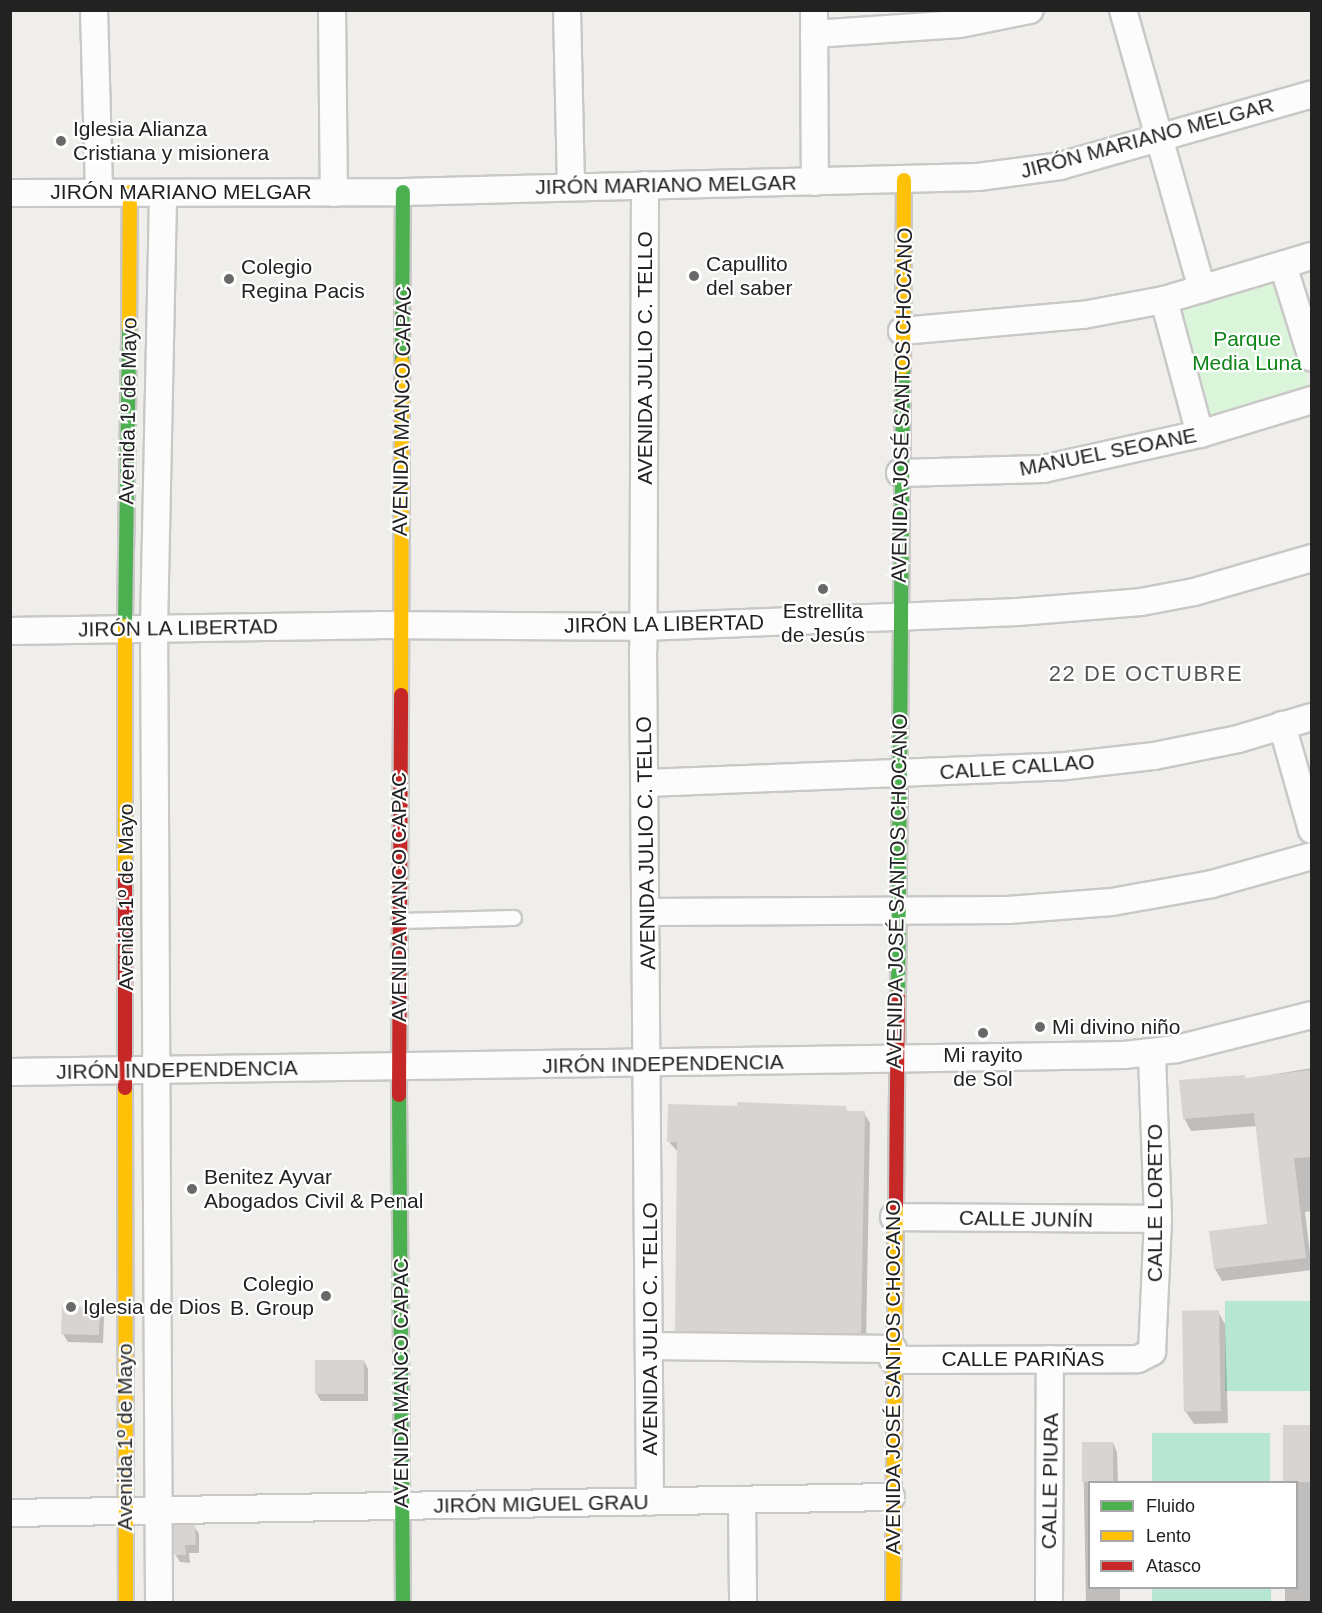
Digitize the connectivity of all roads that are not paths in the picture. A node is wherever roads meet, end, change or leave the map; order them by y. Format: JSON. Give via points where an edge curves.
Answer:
{"nodes":[{"id":1,"x":94,"y":10,"type":"edge"},
{"id":2,"x":332,"y":10,"type":"edge"},
{"id":3,"x":567,"y":10,"type":"edge"},
{"id":4,"x":1030,"y":10,"type":"edge"},
{"id":5,"x":1123,"y":10,"type":"edge"},
{"id":6,"x":814,"y":22,"type":"edge"},
{"id":7,"x":1311,"y":94,"type":"edge"},
{"id":8,"x":1159,"y":140,"type":"junction"},
{"id":9,"x":904,"y":180,"type":"junction"},
{"id":10,"x":815,"y":182,"type":"junction"},
{"id":11,"x":645,"y":185,"type":"junction"},
{"id":12,"x":571,"y":187,"type":"junction"},
{"id":13,"x":99,"y":191,"type":"junction"},
{"id":14,"x":130,"y":192,"type":"junction"},
{"id":15,"x":403,"y":192,"type":"junction"},
{"id":16,"x":10,"y":193,"type":"edge"},
{"id":17,"x":334,"y":193,"type":"junction"},
{"id":18,"x":163,"y":194,"type":"junction"},
{"id":19,"x":1311,"y":256,"type":"edge"},
{"id":20,"x":1283,"y":265,"type":"junction"},
{"id":21,"x":1202,"y":289,"type":"junction"},
{"id":22,"x":1164,"y":300,"type":"junction"},
{"id":23,"x":902,"y":331,"type":"junction"},
{"id":24,"x":1311,"y":358,"type":"edge"},
{"id":25,"x":1311,"y":400,"type":"edge"},
{"id":26,"x":1200,"y":434,"type":"junction"},
{"id":27,"x":900,"y":473,"type":"junction"},
{"id":28,"x":1311,"y":558,"type":"edge"},
{"id":29,"x":900,"y":616,"type":"junction"},
{"id":30,"x":399,"y":626,"type":"junction"},
{"id":31,"x":644,"y":627,"type":"junction"},
{"id":32,"x":125,"y":628,"type":"junction"},
{"id":33,"x":154,"y":628,"type":"junction"},
{"id":34,"x":10,"y":631,"type":"edge"},
{"id":35,"x":1311,"y":717,"type":"edge"},
{"id":36,"x":1282,"y":725,"type":"junction"},
{"id":37,"x":898,"y":774,"type":"junction"},
{"id":38,"x":646,"y":783,"type":"junction"},
{"id":39,"x":1311,"y":830,"type":"edge"},
{"id":40,"x":1311,"y":856,"type":"edge"},
{"id":41,"x":647,"y":912,"type":"junction"},
{"id":42,"x":897,"y":912,"type":"junction"},
{"id":43,"x":514,"y":918,"type":"dead end"},
{"id":44,"x":399,"y":921,"type":"junction"},
{"id":45,"x":1311,"y":1015,"type":"edge"},
{"id":46,"x":1152,"y":1053,"type":"junction"},
{"id":47,"x":895,"y":1061,"type":"junction"},
{"id":48,"x":649,"y":1064,"type":"junction"},
{"id":49,"x":399,"y":1067,"type":"junction"},
{"id":50,"x":128,"y":1071,"type":"junction"},
{"id":51,"x":156,"y":1071,"type":"junction"},
{"id":52,"x":10,"y":1072,"type":"edge"},
{"id":53,"x":894,"y":1216,"type":"junction"},
{"id":54,"x":1158,"y":1219,"type":"junction"},
{"id":55,"x":651,"y":1346,"type":"junction"},
{"id":56,"x":1152,"y":1352,"type":"joint"},
{"id":57,"x":893,"y":1355,"type":"junction"},
{"id":58,"x":1050,"y":1359,"type":"junction"},
{"id":59,"x":891,"y":1497,"type":"junction"},
{"id":60,"x":742,"y":1500,"type":"junction"},
{"id":61,"x":650,"y":1502,"type":"junction"},
{"id":62,"x":402,"y":1507,"type":"junction"},
{"id":63,"x":125,"y":1512,"type":"junction"},
{"id":64,"x":156,"y":1512,"type":"junction"},
{"id":65,"x":10,"y":1513,"type":"edge"},
{"id":66,"x":126,"y":1602,"type":"edge"},
{"id":67,"x":159,"y":1602,"type":"edge"},
{"id":68,"x":402,"y":1602,"type":"edge"},
{"id":69,"x":743,"y":1602,"type":"edge"},
{"id":70,"x":892,"y":1602,"type":"edge"},
{"id":71,"x":1049,"y":1602,"type":"edge"}],
"edges":[{"from":1,"to":13,"type":"street"},
{"from":2,"to":17,"type":"street"},
{"from":3,"to":12,"type":"street"},
{"from":4,"to":6,"type":"street","via":[[960,24]]},
{"from":5,"to":8,"type":"street"},
{"from":6,"to":10,"type":"street"},
{"from":7,"to":8,"type":"street","name":"JIRÓN MARIANO MELGAR"},
{"from":8,"to":9,"type":"street","name":"JIRÓN MARIANO MELGAR","via":[[1019,174]]},
{"from":8,"to":21,"type":"street"},
{"from":9,"to":10,"type":"street","name":"JIRÓN MARIANO MELGAR"},
{"from":9,"to":23,"type":"street","name":"AVENIDA JOSÉ SANTOS CHOCANO"},
{"from":10,"to":11,"type":"street","name":"JIRÓN MARIANO MELGAR"},
{"from":11,"to":12,"type":"street","name":"JIRÓN MARIANO MELGAR"},
{"from":11,"to":31,"type":"street","name":"AVENIDA JULIO C. TELLO"},
{"from":12,"to":15,"type":"street","name":"JIRÓN MARIANO MELGAR"},
{"from":13,"to":14,"type":"street","name":"JIRÓN MARIANO MELGAR"},
{"from":13,"to":16,"type":"street","name":"JIRÓN MARIANO MELGAR"},
{"from":14,"to":18,"type":"street","name":"JIRÓN MARIANO MELGAR"},
{"from":14,"to":32,"type":"street","name":"Avenida 1º de Mayo"},
{"from":15,"to":17,"type":"street","name":"JIRÓN MARIANO MELGAR"},
{"from":15,"to":30,"type":"street","name":"AVENIDA MANCO CAPAC"},
{"from":17,"to":18,"type":"street","name":"JIRÓN MARIANO MELGAR"},
{"from":18,"to":33,"type":"street","name":"Avenida 1º de Mayo"},
{"from":19,"to":20,"type":"street"},
{"from":20,"to":21,"type":"street"},
{"from":20,"to":24,"type":"street"},
{"from":21,"to":22,"type":"street"},
{"from":22,"to":23,"type":"street","via":[[990,326]]},
{"from":22,"to":26,"type":"street"},
{"from":23,"to":27,"type":"street","name":"AVENIDA JOSÉ SANTOS CHOCANO"},
{"from":25,"to":26,"type":"street","name":"MANUEL SEOANE"},
{"from":26,"to":27,"type":"street","name":"MANUEL SEOANE","via":[[1043,469]]},
{"from":27,"to":29,"type":"street","name":"AVENIDA JOSÉ SANTOS CHOCANO"},
{"from":28,"to":29,"type":"street","name":"JIRÓN LA LIBERTAD","via":[[1194,592],[1141,602]]},
{"from":29,"to":31,"type":"street","name":"JIRÓN LA LIBERTAD"},
{"from":29,"to":37,"type":"street","name":"AVENIDA JOSÉ SANTOS CHOCANO"},
{"from":30,"to":31,"type":"street","name":"JIRÓN LA LIBERTAD"},
{"from":30,"to":33,"type":"street","name":"JIRÓN LA LIBERTAD"},
{"from":30,"to":44,"type":"street","name":"AVENIDA MANCO CAPAC"},
{"from":31,"to":38,"type":"street","name":"AVENIDA JULIO C. TELLO"},
{"from":32,"to":33,"type":"street","name":"JIRÓN LA LIBERTAD"},
{"from":32,"to":34,"type":"street","name":"JIRÓN LA LIBERTAD"},
{"from":32,"to":50,"type":"street","name":"Avenida 1º de Mayo"},
{"from":33,"to":51,"type":"street","name":"Avenida 1º de Mayo"},
{"from":35,"to":36,"type":"street","name":"CALLE CALLAO"},
{"from":36,"to":37,"type":"street","name":"CALLE CALLAO","via":[[1154,756],[1066,766]]},
{"from":36,"to":39,"type":"street"},
{"from":37,"to":38,"type":"street","name":"CALLE CALLAO"},
{"from":37,"to":42,"type":"street","name":"AVENIDA JOSÉ SANTOS CHOCANO"},
{"from":38,"to":41,"type":"street","name":"AVENIDA JULIO C. TELLO"},
{"from":40,"to":42,"type":"street","via":[[1212,884],[1112,902],[1008,910]]},
{"from":41,"to":42,"type":"street"},
{"from":41,"to":48,"type":"street","name":"AVENIDA JULIO C. TELLO"},
{"from":42,"to":47,"type":"street","name":"AVENIDA JOSÉ SANTOS CHOCANO"},
{"from":43,"to":44,"type":"lane"},
{"from":44,"to":49,"type":"street","name":"AVENIDA MANCO CAPAC"},
{"from":45,"to":46,"type":"street","name":"JIRÓN INDEPENDENCIA"},
{"from":46,"to":47,"type":"street","name":"JIRÓN INDEPENDENCIA"},
{"from":46,"to":54,"type":"street","name":"CALLE LORETO"},
{"from":47,"to":48,"type":"street","name":"JIRÓN INDEPENDENCIA"},
{"from":47,"to":53,"type":"street","name":"AVENIDA JOSÉ SANTOS CHOCANO"},
{"from":48,"to":49,"type":"street","name":"JIRÓN INDEPENDENCIA"},
{"from":48,"to":55,"type":"street","name":"AVENIDA JULIO C. TELLO"},
{"from":49,"to":51,"type":"street","name":"JIRÓN INDEPENDENCIA"},
{"from":49,"to":62,"type":"street","name":"AVENIDA MANCO CAPAC"},
{"from":50,"to":51,"type":"street","name":"JIRÓN INDEPENDENCIA"},
{"from":50,"to":52,"type":"street","name":"JIRÓN INDEPENDENCIA"},
{"from":50,"to":63,"type":"street","name":"Avenida 1º de Mayo"},
{"from":51,"to":64,"type":"street","name":"Avenida 1º de Mayo"},
{"from":53,"to":54,"type":"street","name":"CALLE JUNÍN"},
{"from":53,"to":57,"type":"street","name":"AVENIDA JOSÉ SANTOS CHOCANO"},
{"from":54,"to":56,"type":"street","name":"CALLE LORETO"},
{"from":55,"to":57,"type":"street","name":"CALLE PARIÑAS"},
{"from":55,"to":61,"type":"street","name":"AVENIDA JULIO C. TELLO"},
{"from":56,"to":58,"type":"street","name":"CALLE PARIÑAS","via":[[1138,1359]]},
{"from":57,"to":58,"type":"street","name":"CALLE PARIÑAS"},
{"from":57,"to":59,"type":"street","name":"AVENIDA JOSÉ SANTOS CHOCANO"},
{"from":58,"to":71,"type":"street","name":"CALLE PIURA"},
{"from":59,"to":60,"type":"street","name":"JIRÓN MIGUEL GRAU"},
{"from":59,"to":70,"type":"street","name":"AVENIDA JOSÉ SANTOS CHOCANO"},
{"from":60,"to":61,"type":"street","name":"JIRÓN MIGUEL GRAU"},
{"from":60,"to":69,"type":"street"},
{"from":61,"to":62,"type":"street","name":"JIRÓN MIGUEL GRAU"},
{"from":62,"to":64,"type":"street","name":"JIRÓN MIGUEL GRAU"},
{"from":62,"to":68,"type":"street","name":"AVENIDA MANCO CAPAC"},
{"from":63,"to":64,"type":"street","name":"JIRÓN MIGUEL GRAU"},
{"from":63,"to":65,"type":"street","name":"JIRÓN MIGUEL GRAU"},
{"from":63,"to":66,"type":"street","name":"Avenida 1º de Mayo"},
{"from":64,"to":67,"type":"street","name":"Avenida 1º de Mayo"}]}
